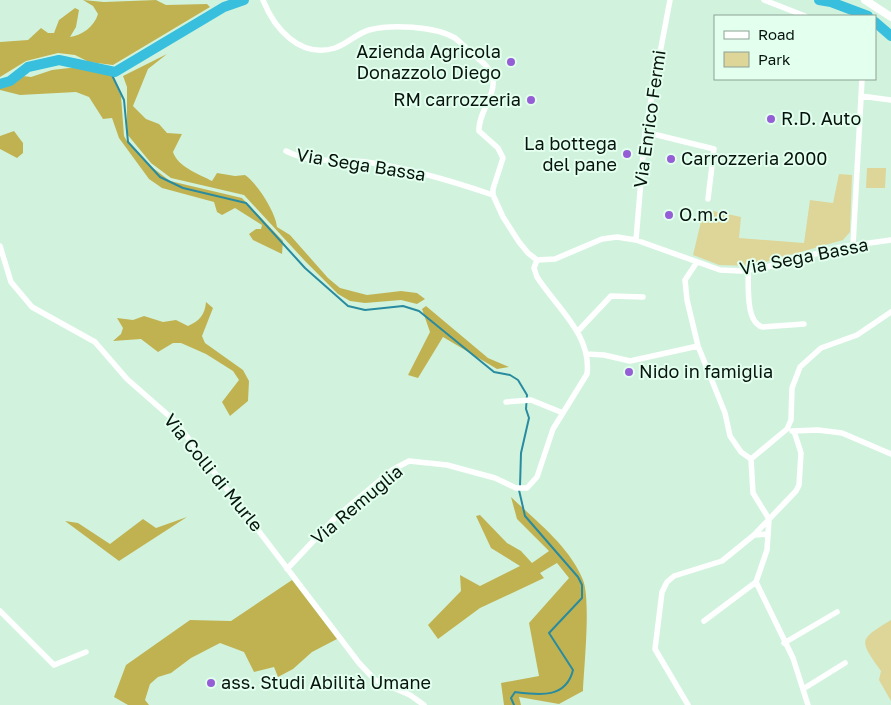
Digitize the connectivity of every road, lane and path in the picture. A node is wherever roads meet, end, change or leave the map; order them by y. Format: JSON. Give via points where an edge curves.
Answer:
{"nodes":[{"id":1,"x":263,"y":0,"type":"edge"},
{"id":2,"x":670,"y":0,"type":"edge"},
{"id":3,"x":764,"y":0,"type":"edge"},
{"id":4,"x":865,"y":0,"type":"edge"},
{"id":5,"x":802,"y":15,"type":"edge"},
{"id":6,"x":891,"y":17,"type":"edge"},
{"id":7,"x":862,"y":80,"type":"edge"},
{"id":8,"x":861,"y":96,"type":"junction"},
{"id":9,"x":891,"y":100,"type":"edge"},
{"id":10,"x":645,"y":132,"type":"junction"},
{"id":11,"x":286,"y":151,"type":"dead end"},
{"id":12,"x":493,"y":196,"type":"junction"},
{"id":13,"x":708,"y":199,"type":"dead end"},
{"id":14,"x":636,"y":240,"type":"junction"},
{"id":15,"x":891,"y":240,"type":"edge"},
{"id":16,"x":853,"y":245,"type":"junction"},
{"id":17,"x":0,"y":246,"type":"edge"},
{"id":18,"x":537,"y":260,"type":"junction"},
{"id":19,"x":697,"y":262,"type":"junction"},
{"id":20,"x":748,"y":271,"type":"junction"},
{"id":21,"x":643,"y":297,"type":"dead end"},
{"id":22,"x":891,"y":312,"type":"edge"},
{"id":23,"x":804,"y":324,"type":"dead end"},
{"id":24,"x":578,"y":331,"type":"junction"},
{"id":25,"x":698,"y":346,"type":"junction"},
{"id":26,"x":588,"y":354,"type":"junction"},
{"id":27,"x":506,"y":402,"type":"dead end"},
{"id":28,"x":563,"y":413,"type":"junction"},
{"id":29,"x":787,"y":429,"type":"junction"},
{"id":30,"x":794,"y":431,"type":"junction"},
{"id":31,"x":891,"y":454,"type":"edge"},
{"id":32,"x":750,"y":459,"type":"junction"},
{"id":33,"x":769,"y":519,"type":"junction"},
{"id":34,"x":768,"y":534,"type":"junction"},
{"id":35,"x":754,"y":535,"type":"junction"},
{"id":36,"x":287,"y":569,"type":"junction"},
{"id":37,"x":756,"y":582,"type":"junction"},
{"id":38,"x":0,"y":611,"type":"edge"},
{"id":39,"x":837,"y":612,"type":"dead end"},
{"id":40,"x":704,"y":621,"type":"dead end"},
{"id":41,"x":784,"y":643,"type":"junction"},
{"id":42,"x":86,"y":652,"type":"dead end"},
{"id":43,"x":845,"y":663,"type":"dead end"},
{"id":44,"x":803,"y":689,"type":"junction"},
{"id":45,"x":424,"y":705,"type":"edge"},
{"id":46,"x":688,"y":705,"type":"edge"},
{"id":47,"x":808,"y":705,"type":"edge"}],
"edges":[{"from":1,"to":12,"type":"street","via":[[281,33],[298,44],[316,49],[334,48],[363,32],[389,27],[420,28],[456,39],[486,65],[493,78],[478,128],[503,156]]},
{"from":2,"to":10,"type":"street","name":"Via Enrico Fermi"},
{"from":3,"to":5,"type":"street"},
{"from":4,"to":6,"type":"main road"},
{"from":7,"to":8,"type":"street"},
{"from":8,"to":9,"type":"street"},
{"from":8,"to":16,"type":"street"},
{"from":10,"to":13,"type":"street","via":[[714,149]]},
{"from":10,"to":14,"type":"street","name":"Via Enrico Fermi"},
{"from":11,"to":12,"type":"street","name":"Via Sega Bassa","via":[[325,161],[367,162],[444,179]]},
{"from":12,"to":18,"type":"street","via":[[528,254]]},
{"from":14,"to":18,"type":"street","name":"Via Sega Bassa","via":[[606,238],[554,259]]},
{"from":14,"to":19,"type":"street","name":"Via Sega Bassa"},
{"from":15,"to":16,"type":"street","name":"Via Sega Bassa"},
{"from":16,"to":20,"type":"street","name":"Via Sega Bassa"},
{"from":17,"to":36,"type":"street","name":"Via Colli di Murle","via":[[11,282],[32,308],[95,342],[128,379],[176,422]]},
{"from":18,"to":24,"type":"street","via":[[534,268],[537,277]]},
{"from":19,"to":20,"type":"street","name":"Via Sega Bassa","via":[[720,270]]},
{"from":19,"to":25,"type":"street","via":[[686,280],[687,300]]},
{"from":20,"to":23,"type":"street","via":[[755,323],[762,327]]},
{"from":21,"to":24,"type":"street","via":[[610,296]]},
{"from":22,"to":29,"type":"street","via":[[857,335],[820,348],[800,368],[792,388]]},
{"from":24,"to":26,"type":"street"},
{"from":25,"to":26,"type":"street","via":[[630,361]]},
{"from":25,"to":32,"type":"street","via":[[725,413],[730,436]]},
{"from":26,"to":28,"type":"street","name":"Via Remuglia","via":[[587,374]]},
{"from":27,"to":28,"type":"street","via":[[531,400]]},
{"from":28,"to":36,"type":"street","name":"Via Remuglia","via":[[549,438],[538,476],[530,486],[516,488],[496,478],[448,465],[409,461],[392,470],[334,519]]},
{"from":29,"to":30,"type":"street"},
{"from":29,"to":32,"type":"street"},
{"from":30,"to":31,"type":"street","via":[[842,434]]},
{"from":30,"to":33,"type":"street","via":[[801,453],[799,485]]},
{"from":32,"to":33,"type":"street","via":[[753,493]]},
{"from":33,"to":34,"type":"street"},
{"from":33,"to":35,"type":"street"},
{"from":34,"to":35,"type":"street"},
{"from":34,"to":37,"type":"street","via":[[766,556]]},
{"from":35,"to":46,"type":"street","via":[[722,561],[674,576],[662,592],[655,649]]},
{"from":36,"to":45,"type":"street","name":"Via Colli di Murle","via":[[349,652],[372,677]]},
{"from":37,"to":40,"type":"street"},
{"from":37,"to":41,"type":"street"},
{"from":38,"to":42,"type":"street","via":[[54,665]]},
{"from":39,"to":41,"type":"street"},
{"from":41,"to":44,"type":"street"},
{"from":43,"to":44,"type":"street"},
{"from":44,"to":47,"type":"street"}]}
